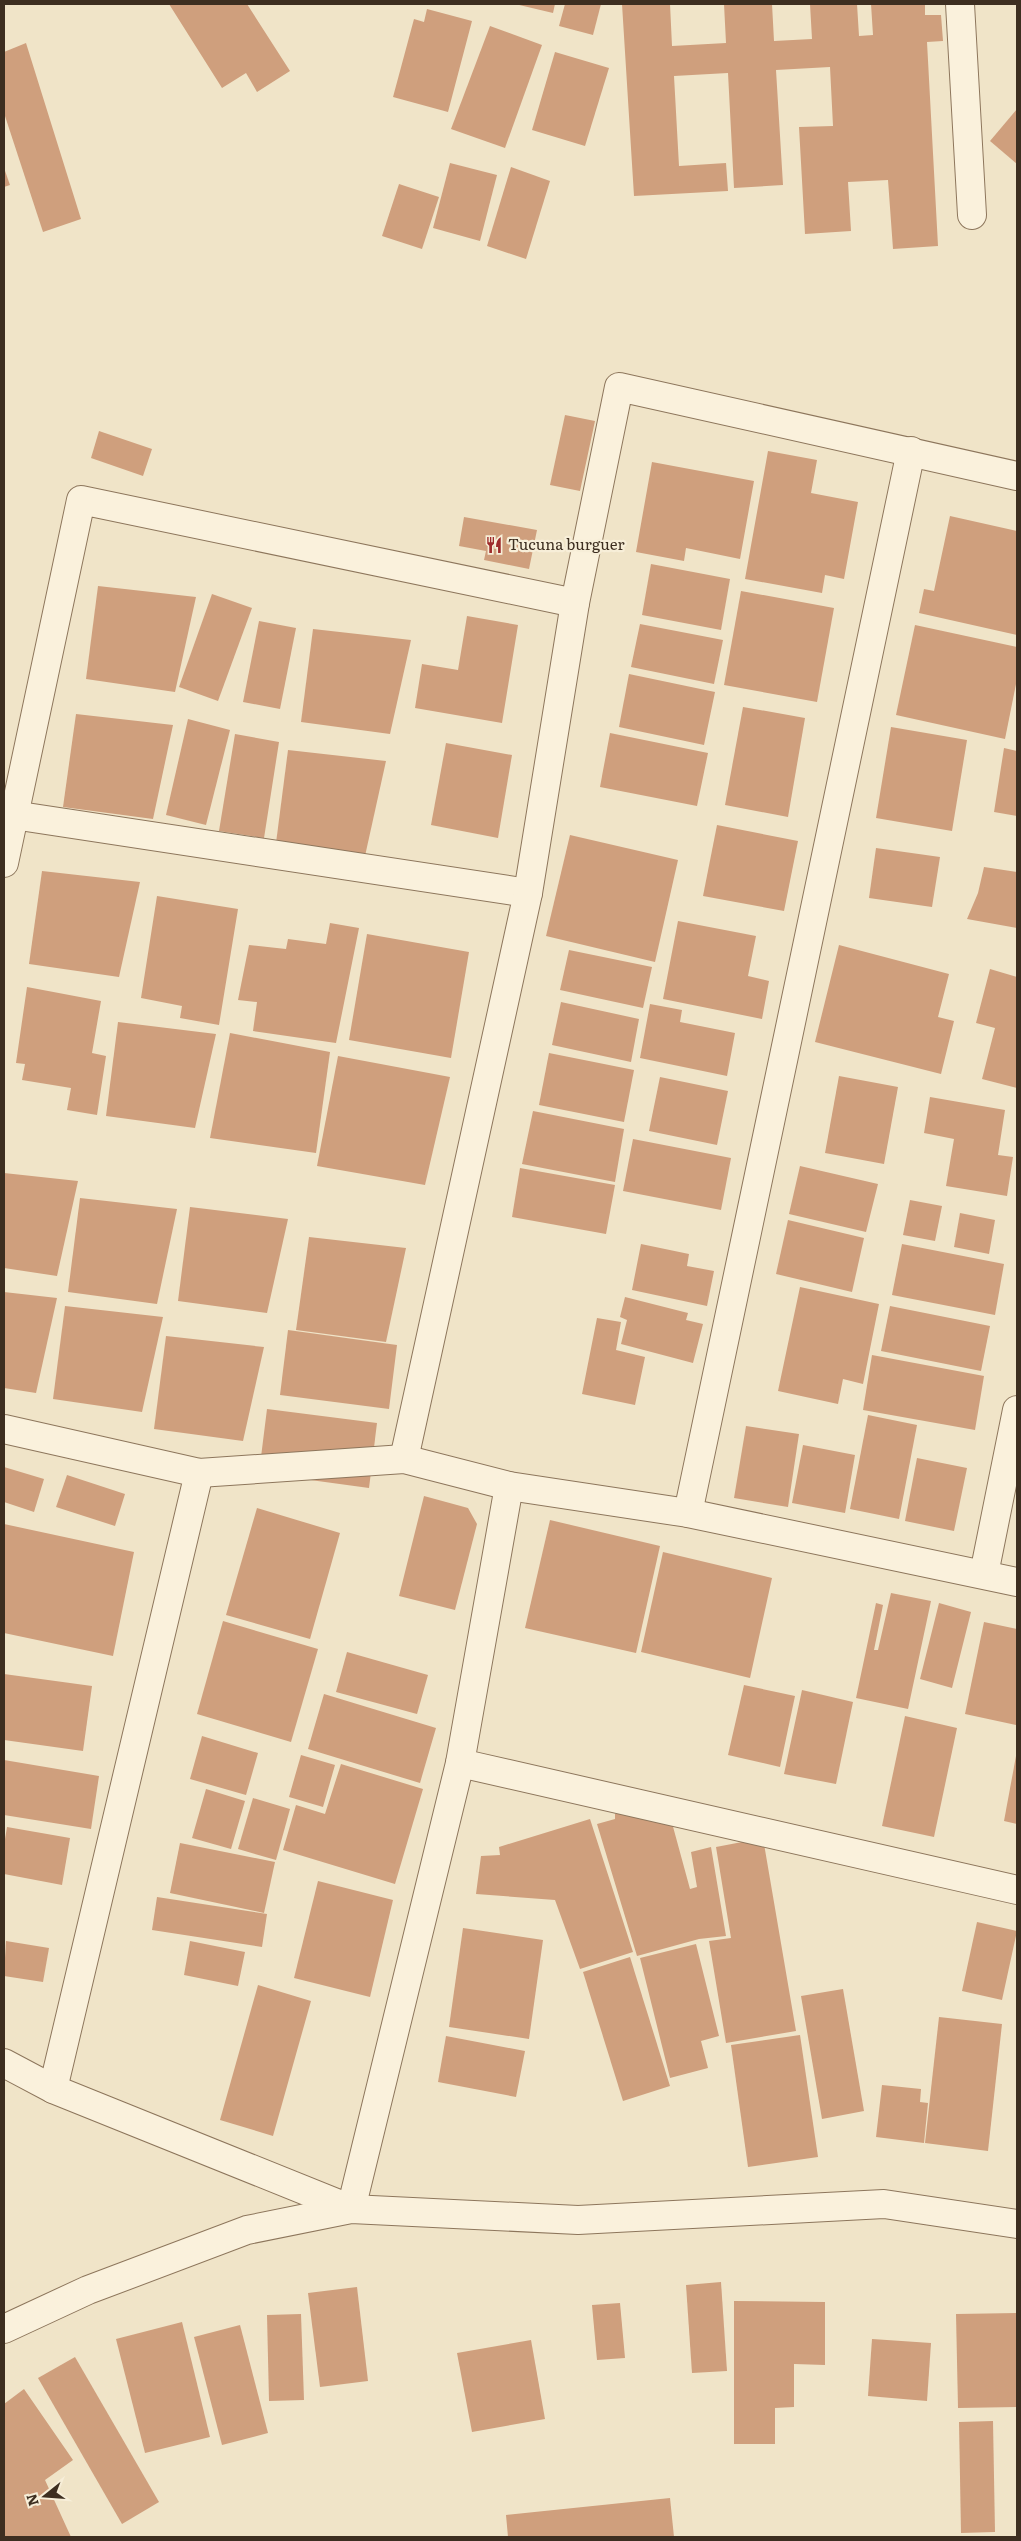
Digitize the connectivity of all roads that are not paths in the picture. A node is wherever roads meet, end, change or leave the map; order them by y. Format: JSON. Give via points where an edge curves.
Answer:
{"nodes":[{"id":1,"x":960,"y":4,"type":"edge"},
{"id":2,"x":972,"y":215,"type":"dead end"},
{"id":3,"x":911,"y":451,"type":"junction"},
{"id":4,"x":1017,"y":476,"type":"edge"},
{"id":5,"x":575,"y":603,"type":"junction"},
{"id":6,"x":13,"y":815,"type":"junction"},
{"id":7,"x":4,"y":863,"type":"edge"},
{"id":8,"x":528,"y":893,"type":"junction"},
{"id":9,"x":1017,"y":1410,"type":"edge"},
{"id":10,"x":4,"y":1430,"type":"edge"},
{"id":11,"x":404,"y":1460,"type":"junction"},
{"id":12,"x":199,"y":1473,"type":"junction"},
{"id":13,"x":509,"y":1486,"type":"junction"},
{"id":14,"x":688,"y":1513,"type":"junction"},
{"id":15,"x":984,"y":1574,"type":"junction"},
{"id":16,"x":1017,"y":1582,"type":"edge"},
{"id":17,"x":460,"y":1763,"type":"junction"},
{"id":18,"x":1017,"y":1890,"type":"edge"},
{"id":19,"x":4,"y":2063,"type":"edge"},
{"id":20,"x":53,"y":2089,"type":"junction"},
{"id":21,"x":351,"y":2209,"type":"junction"},
{"id":22,"x":1017,"y":2224,"type":"edge"},
{"id":23,"x":4,"y":2329,"type":"edge"}],
"edges":[{"from":1,"to":2,"type":"street"},
{"from":3,"to":4,"type":"street"},
{"from":3,"to":5,"type":"street","via":[[619,387]]},
{"from":3,"to":14,"type":"street"},
{"from":5,"to":6,"type":"street","via":[[81,500]]},
{"from":5,"to":8,"type":"street"},
{"from":6,"to":7,"type":"street"},
{"from":6,"to":8,"type":"street"},
{"from":8,"to":11,"type":"street"},
{"from":9,"to":15,"type":"street"},
{"from":10,"to":12,"type":"street"},
{"from":11,"to":12,"type":"street"},
{"from":11,"to":13,"type":"street"},
{"from":12,"to":20,"type":"street"},
{"from":13,"to":14,"type":"street"},
{"from":13,"to":17,"type":"street"},
{"from":14,"to":15,"type":"street"},
{"from":15,"to":16,"type":"street"},
{"from":17,"to":18,"type":"street"},
{"from":17,"to":21,"type":"street"},
{"from":19,"to":20,"type":"street"},
{"from":20,"to":21,"type":"street"},
{"from":21,"to":22,"type":"street","via":[[578,2220],[884,2204]]},
{"from":21,"to":23,"type":"street","via":[[246,2230],[88,2290]]}]}
